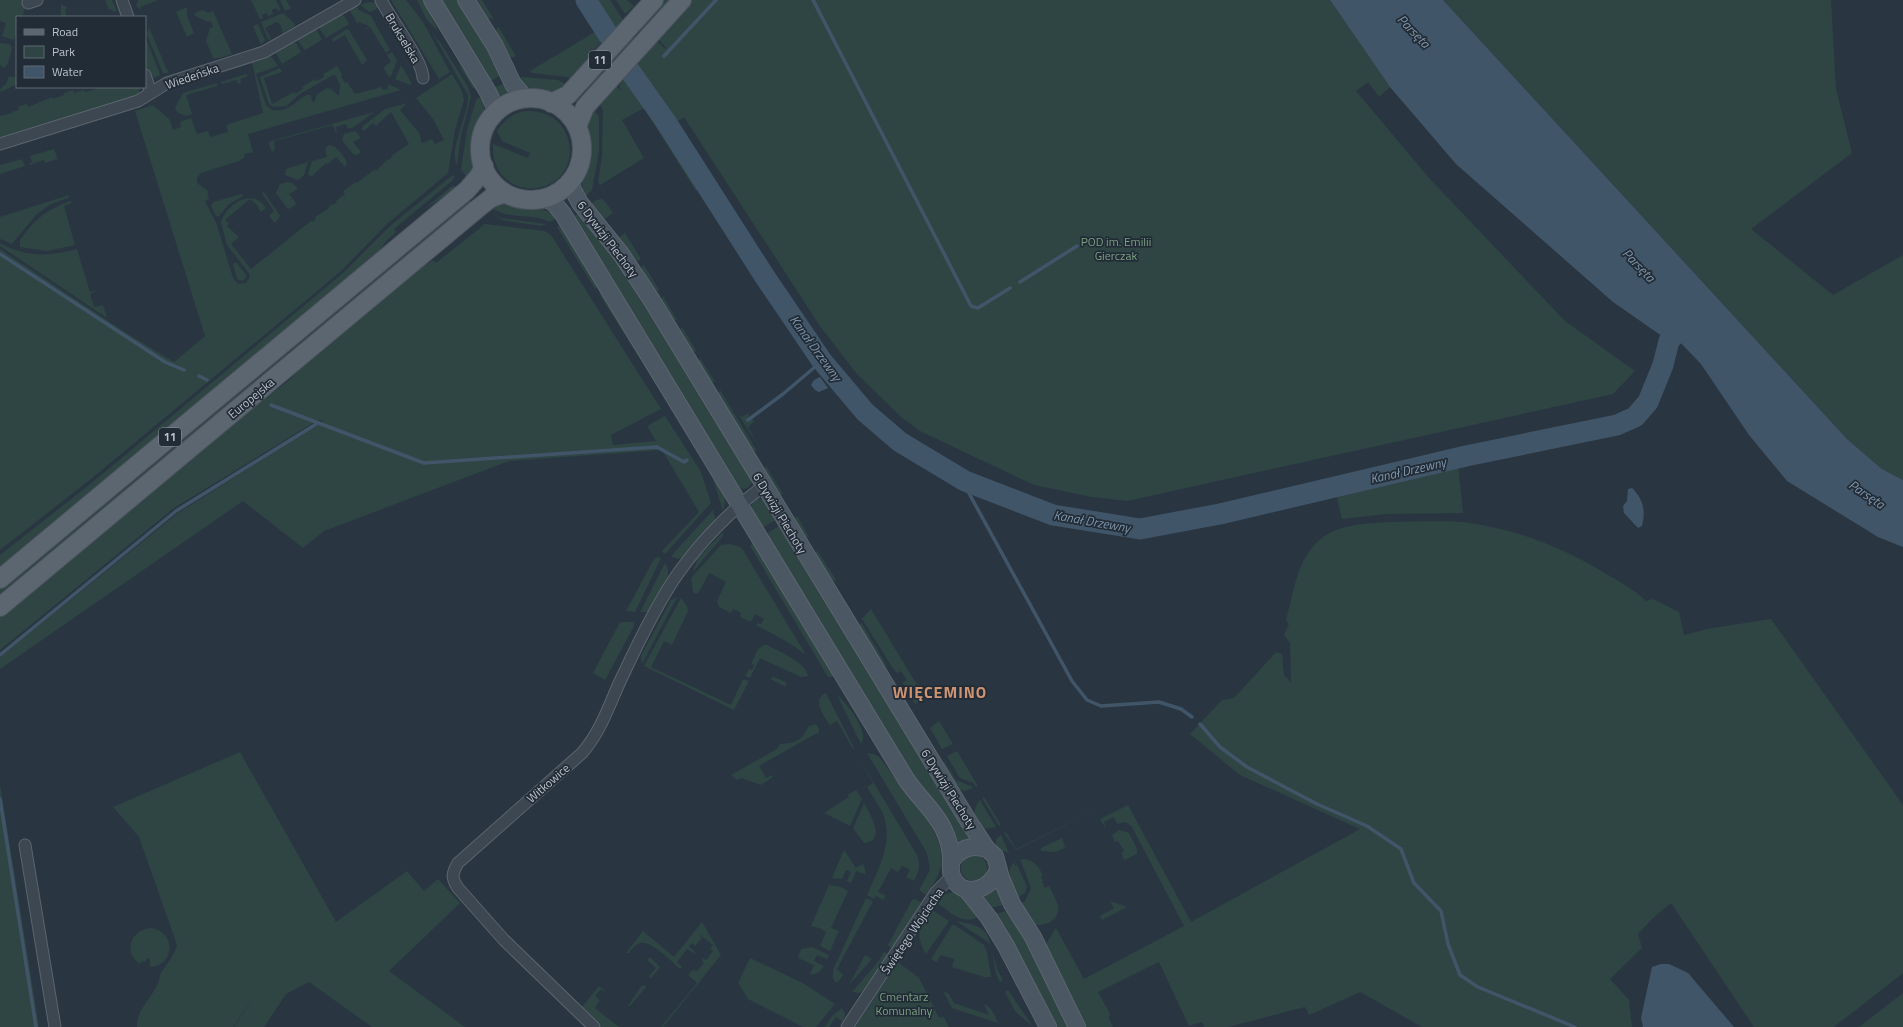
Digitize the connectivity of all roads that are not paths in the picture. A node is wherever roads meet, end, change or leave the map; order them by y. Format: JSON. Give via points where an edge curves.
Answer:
{"nodes":[{"id":1,"x":122,"y":0,"type":"edge"},
{"id":2,"x":355,"y":0,"type":"edge"},
{"id":3,"x":381,"y":0,"type":"edge"},
{"id":4,"x":432,"y":0,"type":"edge"},
{"id":5,"x":466,"y":0,"type":"edge"},
{"id":6,"x":654,"y":0,"type":"edge"},
{"id":7,"x":682,"y":0,"type":"edge"},
{"id":8,"x":128,"y":16,"type":"edge"},
{"id":9,"x":146,"y":78,"type":"edge"},
{"id":10,"x":423,"y":78,"type":"dead end"},
{"id":11,"x":151,"y":93,"type":"junction"},
{"id":12,"x":526,"y":99,"type":"junction"},
{"id":13,"x":552,"y":103,"type":"junction"},
{"id":14,"x":497,"y":112,"type":"junction"},
{"id":15,"x":577,"y":127,"type":"junction"},
{"id":16,"x":0,"y":144,"type":"edge"},
{"id":17,"x":484,"y":166,"type":"junction"},
{"id":18,"x":571,"y":180,"type":"junction"},
{"id":19,"x":505,"y":192,"type":"junction"},
{"id":20,"x":544,"y":198,"type":"junction"},
{"id":21,"x":764,"y":486,"type":"junction"},
{"id":22,"x":740,"y":504,"type":"junction"},
{"id":23,"x":0,"y":579,"type":"edge"},
{"id":24,"x":0,"y":607,"type":"edge"},
{"id":25,"x":26,"y":845,"type":"dead end"},
{"id":26,"x":987,"y":849,"type":"junction"},
{"id":27,"x":952,"y":869,"type":"junction"},
{"id":28,"x":998,"y":869,"type":"junction"},
{"id":29,"x":966,"y":889,"type":"junction"},
{"id":30,"x":55,"y":1027,"type":"edge"},
{"id":31,"x":594,"y":1027,"type":"edge"},
{"id":32,"x":847,"y":1027,"type":"edge"},
{"id":33,"x":1048,"y":1027,"type":"edge"},
{"id":34,"x":1077,"y":1027,"type":"edge"}],
"edges":[{"from":1,"to":8,"type":"street"},
{"from":2,"to":11,"type":"street","name":"Wiedeńska","via":[[264,52],[167,83]]},
{"from":3,"to":10,"type":"street","name":"Brukselska","via":[[423,72]]},
{"from":4,"to":14,"type":"street","via":[[488,92]]},
{"from":5,"to":12,"type":"street","via":[[513,84]]},
{"from":6,"to":13,"type":"main road","number":"11","via":[[568,95]]},
{"from":7,"to":15,"type":"main road","number":"11","via":[[585,108]]},
{"from":9,"to":11,"type":"street"},
{"from":11,"to":16,"type":"street","name":"Wiedeńska","via":[[138,101]]},
{"from":12,"to":13,"type":"main road"},
{"from":12,"to":14,"type":"main road","via":[[512,102]]},
{"from":13,"to":15,"type":"main road","via":[[564,110]]},
{"from":14,"to":17,"type":"main road","via":[[488,122],[482,137],[481,154]]},
{"from":15,"to":18,"type":"main road","via":[[582,156],[577,172]]},
{"from":17,"to":19,"type":"main road","via":[[492,181]]},
{"from":17,"to":23,"type":"main road","name":"Europejska","number":"11","via":[[467,190]]},
{"from":18,"to":20,"type":"main road","via":[[559,191]]},
{"from":18,"to":21,"type":"street","name":"6 Dywizji Piechoty","via":[[576,197],[632,269]]},
{"from":19,"to":20,"type":"main road","via":[[524,199]]},
{"from":19,"to":24,"type":"main road","name":"Europejska","number":"11","via":[[491,198],[477,209]]},
{"from":20,"to":22,"type":"street","name":"6 Dywizji Piechoty","via":[[554,203],[563,214]]},
{"from":21,"to":22,"type":"street","name":"Witkowice"},
{"from":21,"to":26,"type":"street","name":"6 Dywizji Piechoty"},
{"from":22,"to":27,"type":"street","name":"6 Dywizji Piechoty","via":[[906,779],[939,822],[949,844]]},
{"from":22,"to":31,"type":"street","name":"Witkowice","via":[[679,572],[628,665],[599,731],[592,741],[582,753],[458,863],[453,872],[453,880],[458,888],[504,940]]},
{"from":25,"to":30,"type":"street"},
{"from":26,"to":27,"type":"street","name":"6 Dywizji Piechoty","via":[[977,846],[966,848],[958,853]]},
{"from":26,"to":28,"type":"street","name":"6 Dywizji Piechoty","via":[[995,856]]},
{"from":27,"to":29,"type":"street","via":[[957,884]]},
{"from":27,"to":32,"type":"street","name":"Świętego Wojciecha"},
{"from":28,"to":29,"type":"street","via":[[988,885],[978,890]]},
{"from":28,"to":34,"type":"street","name":"6 Dywizji Piechoty","via":[[1012,904],[1033,937]]},
{"from":29,"to":33,"type":"street","via":[[989,918],[1006,946]]}]}
